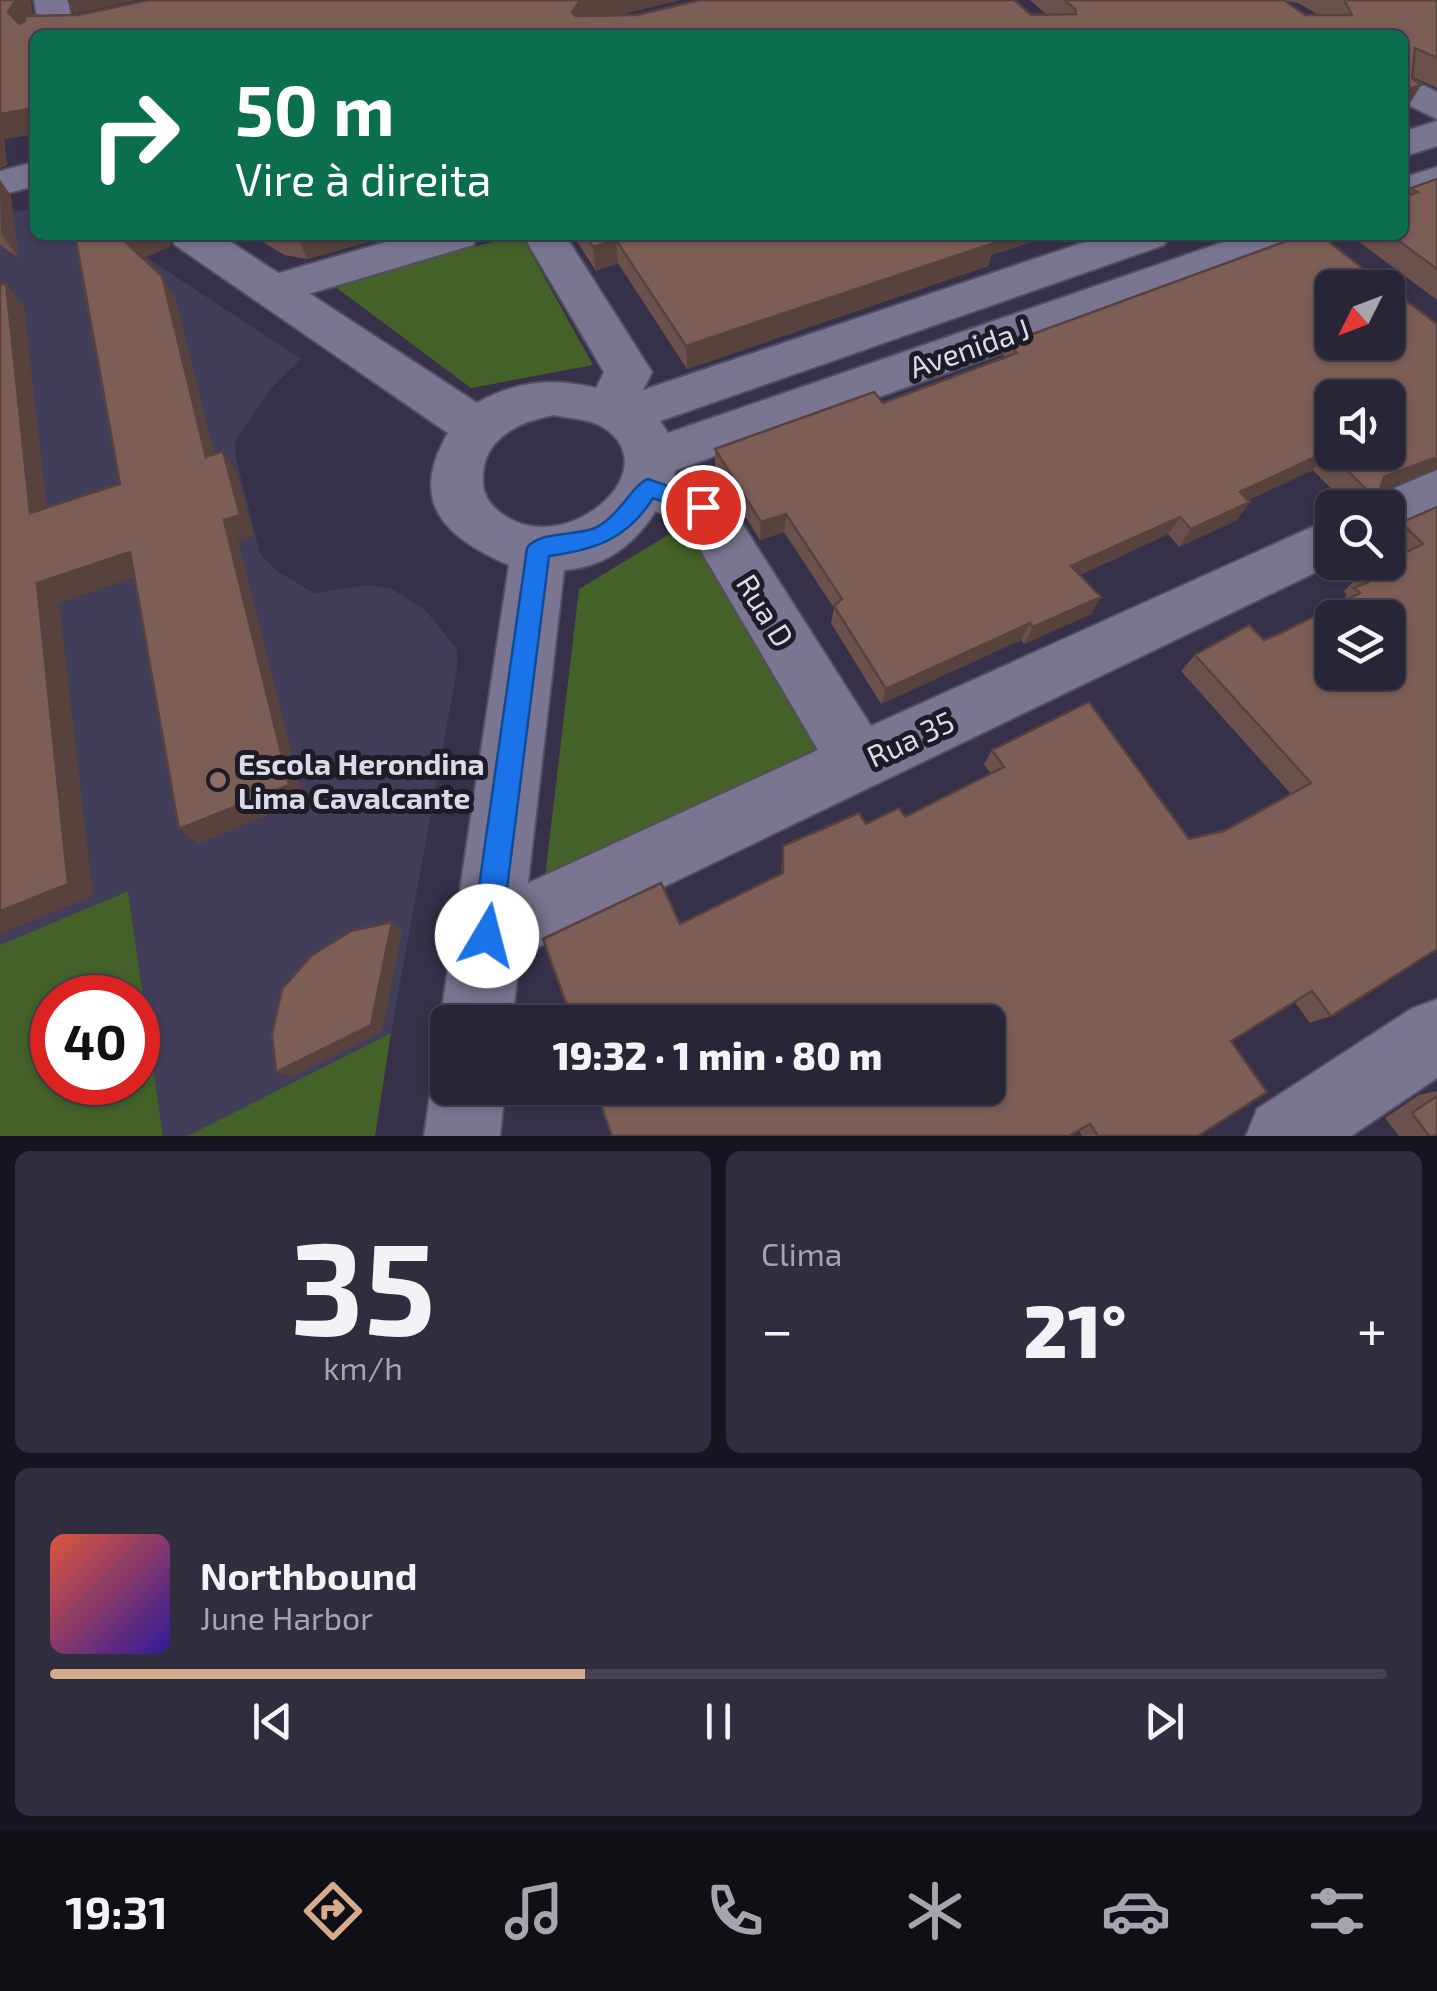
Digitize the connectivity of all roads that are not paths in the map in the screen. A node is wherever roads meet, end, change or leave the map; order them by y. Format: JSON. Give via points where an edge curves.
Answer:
{"nodes":[{"id":1,"x":94,"y":24,"type":"edge"},
{"id":2,"x":43,"y":30,"type":"edge"},
{"id":3,"x":1408,"y":90,"type":"edge"},
{"id":4,"x":1437,"y":108,"type":"edge"},
{"id":5,"x":1437,"y":132,"type":"edge"},
{"id":6,"x":1408,"y":143,"type":"edge"},
{"id":7,"x":30,"y":175,"type":"edge"},
{"id":8,"x":1437,"y":179,"type":"edge"},
{"id":9,"x":0,"y":183,"type":"edge"},
{"id":10,"x":1408,"y":190,"type":"edge"},
{"id":11,"x":197,"y":240,"type":"edge"},
{"id":12,"x":441,"y":240,"type":"edge"},
{"id":13,"x":547,"y":240,"type":"edge"},
{"id":14,"x":1133,"y":240,"type":"edge"},
{"id":15,"x":1305,"y":240,"type":"edge"},
{"id":16,"x":271,"y":290,"type":"junction"},
{"id":17,"x":617,"y":411,"type":"junction"},
{"id":18,"x":479,"y":429,"type":"junction"},
{"id":19,"x":650,"y":473,"type":"junction"},
{"id":20,"x":1437,"y":490,"type":"edge"},
{"id":21,"x":1405,"y":506,"type":"edge"},
{"id":22,"x":538,"y":548,"type":"junction"},
{"id":23,"x":1315,"y":548,"type":"edge"},
{"id":24,"x":860,"y":762,"type":"junction"},
{"id":25,"x":487,"y":936,"type":"junction"},
{"id":26,"x":478,"y":1005,"type":"edge"},
{"id":27,"x":1437,"y":1035,"type":"edge"},
{"id":28,"x":466,"y":1105,"type":"edge"},
{"id":29,"x":462,"y":1136,"type":"edge"},
{"id":30,"x":1284,"y":1136,"type":"edge"}],
"edges":[{"from":1,"to":2,"type":"street"},
{"from":3,"to":4,"type":"street"},
{"from":5,"to":6,"type":"street"},
{"from":7,"to":9,"type":"street"},
{"from":8,"to":10,"type":"street"},
{"from":11,"to":16,"type":"street"},
{"from":12,"to":16,"type":"street"},
{"from":13,"to":17,"type":"street","via":[[628,372]]},
{"from":14,"to":17,"type":"street","name":"Avenida J"},
{"from":15,"to":19,"type":"street","name":"Avenida J"},
{"from":16,"to":18,"type":"street"},
{"from":17,"to":18,"type":"street","via":[[554,397],[524,402]]},
{"from":17,"to":19,"type":"street","via":[[643,434]]},
{"from":18,"to":22,"type":"street","via":[[460,454],[458,500],[494,538]]},
{"from":19,"to":22,"type":"street","via":[[634,510],[613,530],[585,542]]},
{"from":19,"to":24,"type":"street","name":"Rua D","via":[[703,507]]},
{"from":20,"to":21,"type":"street"},
{"from":22,"to":25,"type":"street"},
{"from":23,"to":24,"type":"street","name":"Rua 35"},
{"from":24,"to":25,"type":"street","name":"Rua 35"},
{"from":25,"to":26,"type":"street"},
{"from":27,"to":30,"type":"street"},
{"from":28,"to":29,"type":"street"}]}
